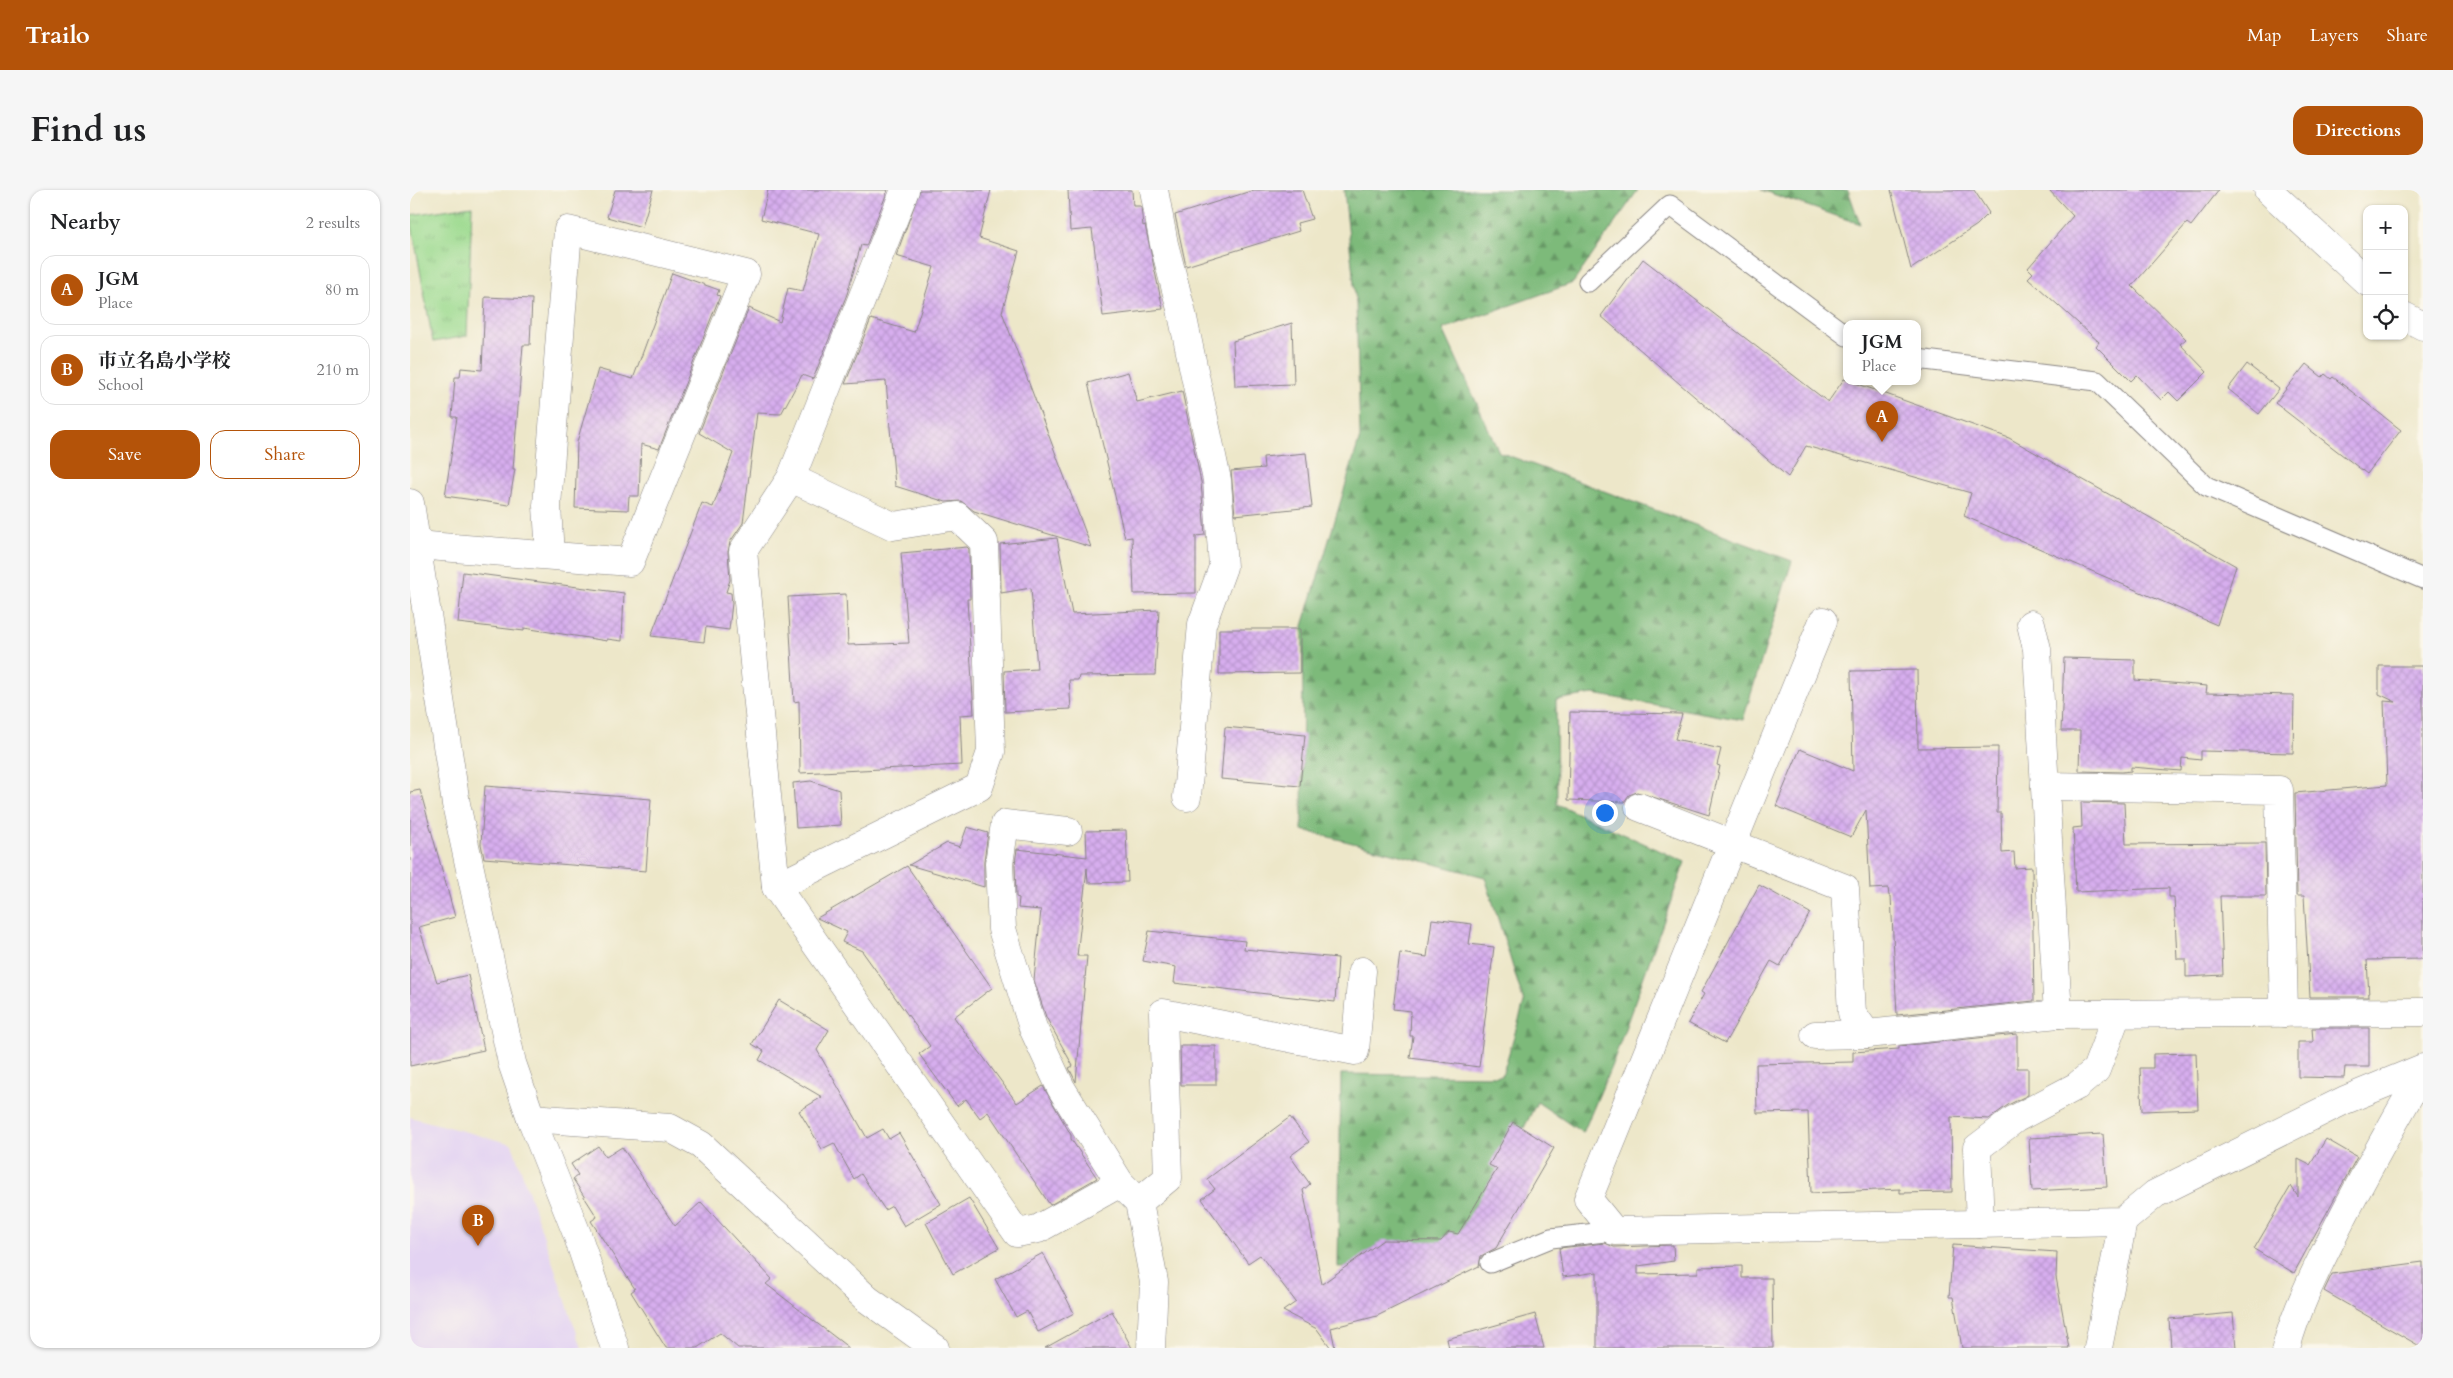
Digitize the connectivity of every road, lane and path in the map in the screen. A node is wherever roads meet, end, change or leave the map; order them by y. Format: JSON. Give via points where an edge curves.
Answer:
{"nodes":[{"id":1,"x":905,"y":190,"type":"edge"},
{"id":2,"x":1154,"y":190,"type":"edge"},
{"id":3,"x":2268,"y":190,"type":"edge"},
{"id":4,"x":2363,"y":278,"type":"edge"},
{"id":5,"x":1588,"y":282,"type":"dead end"},
{"id":6,"x":2408,"y":318,"type":"edge"},
{"id":7,"x":2423,"y":326,"type":"edge"},
{"id":8,"x":1843,"y":333,"type":"edge"},
{"id":9,"x":1921,"y":359,"type":"edge"},
{"id":10,"x":791,"y":478,"type":"junction"},
{"id":11,"x":413,"y":527,"type":"edge"},
{"id":12,"x":550,"y":555,"type":"junction"},
{"id":13,"x":2423,"y":579,"type":"edge"},
{"id":14,"x":1823,"y":621,"type":"dead end"},
{"id":15,"x":2031,"y":624,"type":"dead end"},
{"id":16,"x":2045,"y":786,"type":"junction"},
{"id":17,"x":1187,"y":797,"type":"dead end"},
{"id":18,"x":1639,"y":807,"type":"dead end"},
{"id":19,"x":1068,"y":832,"type":"dead end"},
{"id":20,"x":1732,"y":844,"type":"junction"},
{"id":21,"x":776,"y":887,"type":"junction"},
{"id":22,"x":1362,"y":971,"type":"dead end"},
{"id":23,"x":2284,"y":1012,"type":"junction"},
{"id":24,"x":2423,"y":1012,"type":"edge"},
{"id":25,"x":2058,"y":1014,"type":"junction"},
{"id":26,"x":2117,"y":1014,"type":"junction"},
{"id":27,"x":1867,"y":1034,"type":"junction"},
{"id":28,"x":1815,"y":1035,"type":"dead end"},
{"id":29,"x":2423,"y":1070,"type":"edge"},
{"id":30,"x":531,"y":1118,"type":"junction"},
{"id":31,"x":1120,"y":1183,"type":"junction"},
{"id":32,"x":1139,"y":1202,"type":"junction"},
{"id":33,"x":2123,"y":1221,"type":"junction"},
{"id":34,"x":1980,"y":1224,"type":"junction"},
{"id":35,"x":1614,"y":1231,"type":"junction"},
{"id":36,"x":1490,"y":1263,"type":"dead end"},
{"id":37,"x":615,"y":1348,"type":"edge"},
{"id":38,"x":935,"y":1348,"type":"edge"},
{"id":39,"x":1151,"y":1348,"type":"edge"},
{"id":40,"x":2098,"y":1348,"type":"edge"},
{"id":41,"x":2286,"y":1348,"type":"edge"}],
"edges":[{"from":1,"to":10,"type":"street"},
{"from":2,"to":17,"type":"street","via":[[1217,480],[1223,567],[1202,624]]},
{"from":3,"to":4,"type":"street"},
{"from":5,"to":8,"type":"lane","via":[[1670,205]]},
{"from":6,"to":7,"type":"street"},
{"from":9,"to":13,"type":"lane","via":[[2097,381],[2206,486]]},
{"from":10,"to":21,"type":"street","via":[[743,551]]},
{"from":10,"to":21,"type":"street","via":[[893,526],[956,516],[984,542],[991,752],[979,787]]},
{"from":11,"to":12,"type":"street"},
{"from":11,"to":30,"type":"street","via":[[456,804],[512,1063]]},
{"from":12,"to":12,"type":"street","via":[[630,562],[746,274],[568,230],[547,506]]},
{"from":14,"to":20,"type":"street"},
{"from":15,"to":16,"type":"street","via":[[2037,649]]},
{"from":16,"to":23,"type":"street","via":[[2279,790]]},
{"from":16,"to":25,"type":"street"},
{"from":18,"to":20,"type":"street"},
{"from":19,"to":31,"type":"street","via":[[1005,824],[999,863],[1002,929],[1033,1028],[1061,1088]]},
{"from":20,"to":27,"type":"street","via":[[1845,888],[1852,1013]]},
{"from":20,"to":35,"type":"street","via":[[1588,1199]]},
{"from":21,"to":31,"type":"street","via":[[1017,1232],[1038,1229]]},
{"from":22,"to":32,"type":"street","via":[[1355,1052],[1163,1013],[1168,1178]]},
{"from":23,"to":24,"type":"street"},
{"from":23,"to":26,"type":"street"},
{"from":25,"to":26,"type":"street"},
{"from":25,"to":27,"type":"street"},
{"from":26,"to":34,"type":"street","via":[[2096,1070],[2077,1086],[2015,1119],[1977,1148]]},
{"from":27,"to":28,"type":"street"},
{"from":29,"to":33,"type":"street","via":[[2345,1100],[2156,1194]]},
{"from":29,"to":41,"type":"street","via":[[2316,1270],[2291,1328]]},
{"from":30,"to":37,"type":"street","via":[[577,1234]]},
{"from":30,"to":38,"type":"street","via":[[670,1128],[701,1145],[867,1299]]},
{"from":31,"to":32,"type":"street"},
{"from":32,"to":39,"type":"street","via":[[1154,1282]]},
{"from":33,"to":34,"type":"street"},
{"from":33,"to":40,"type":"street"},
{"from":34,"to":35,"type":"street"},
{"from":35,"to":36,"type":"lane","via":[[1551,1238]]}]}
